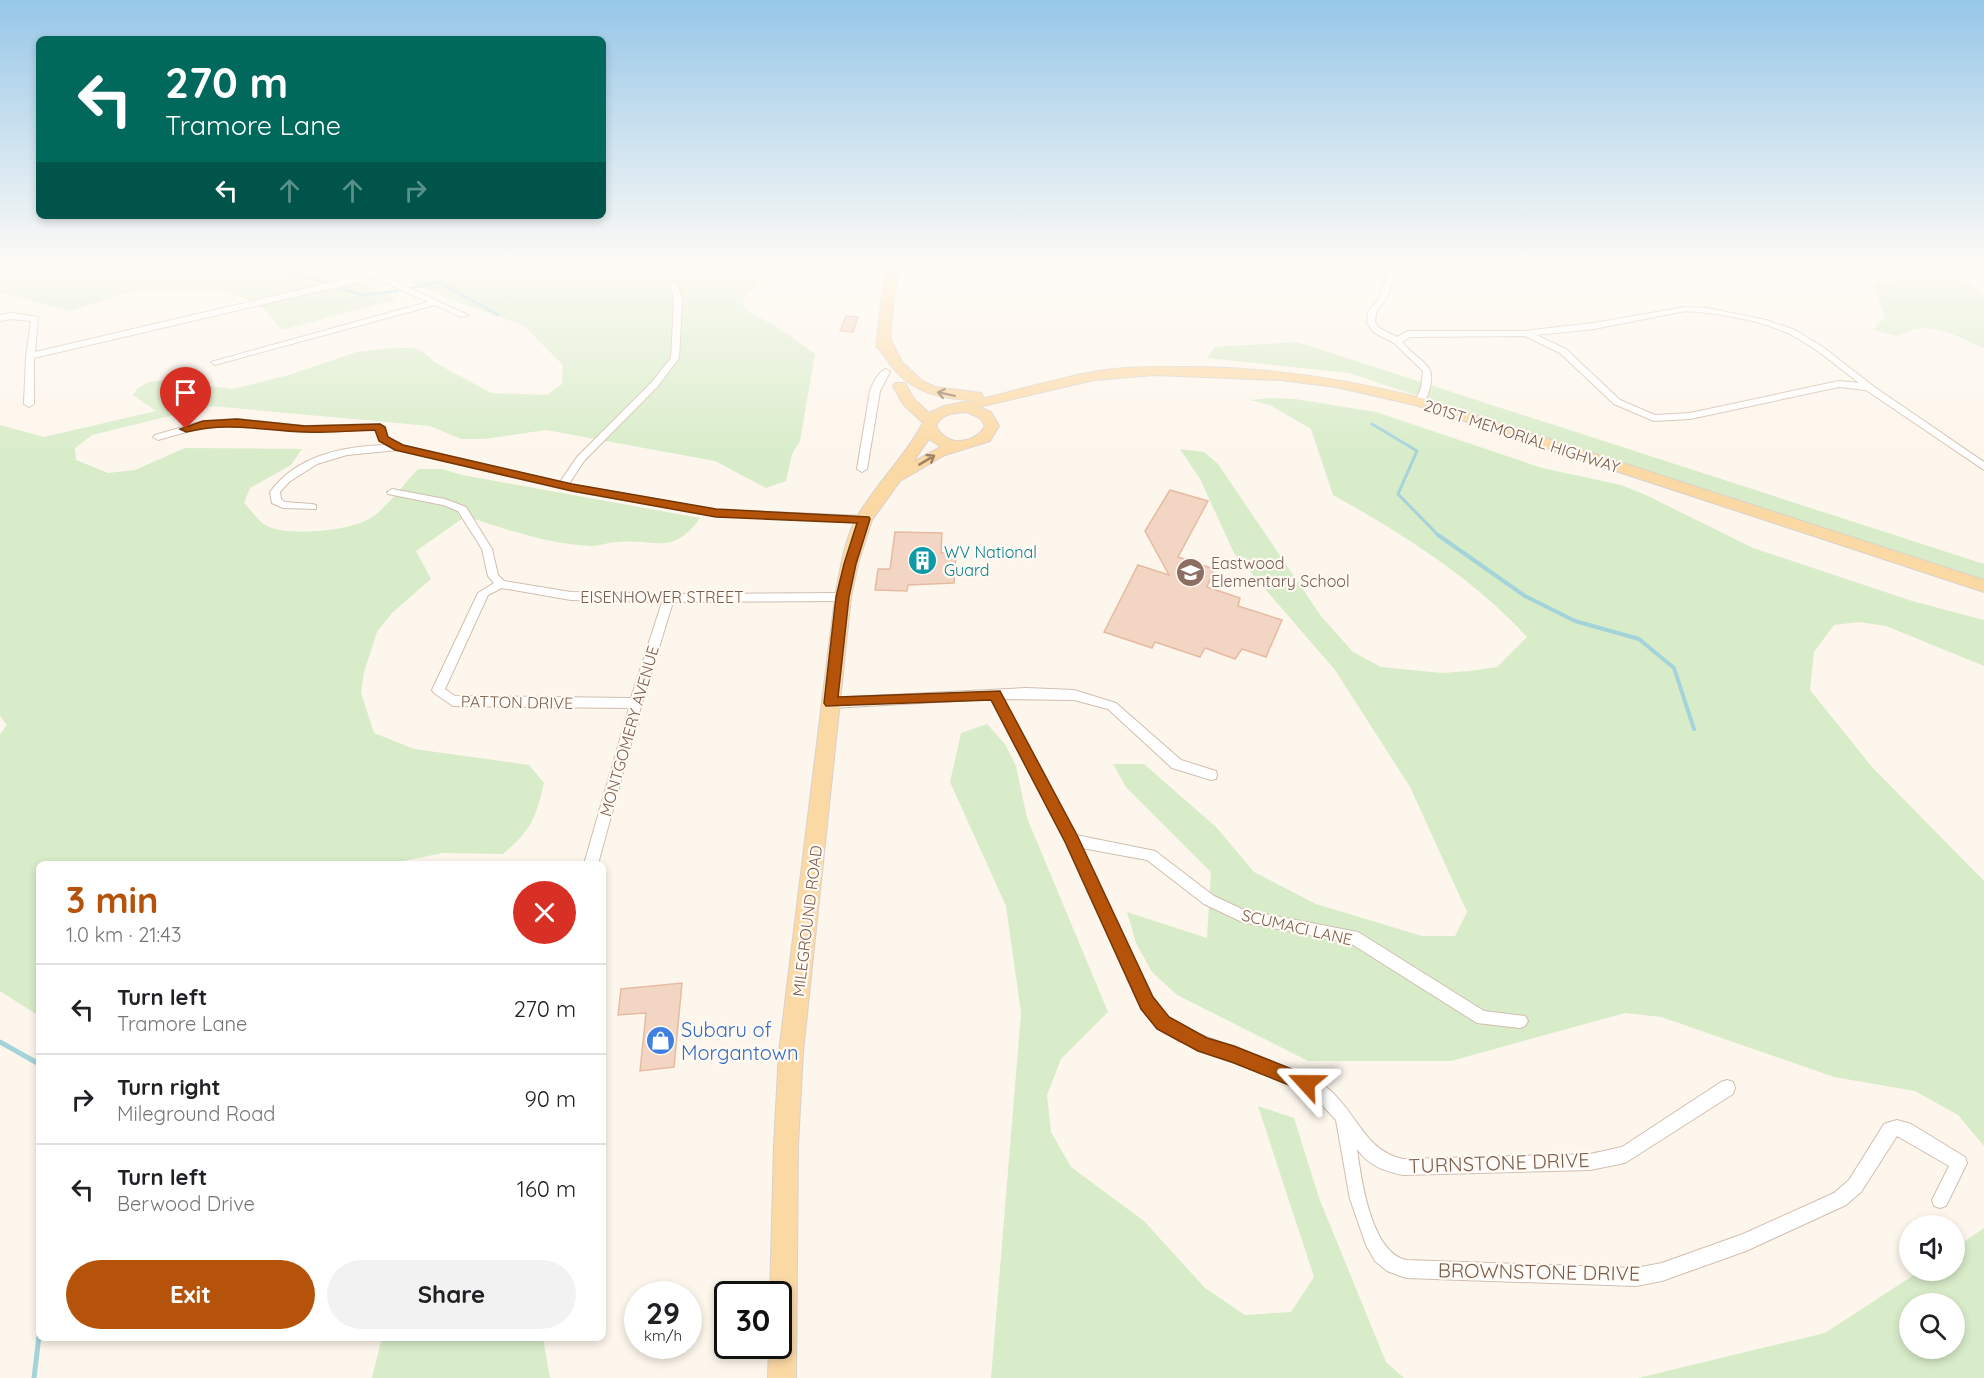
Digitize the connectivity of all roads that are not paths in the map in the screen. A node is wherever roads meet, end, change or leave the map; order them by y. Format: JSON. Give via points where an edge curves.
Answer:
{"nodes":[{"id":1,"x":34,"y":329,"type":"edge"},
{"id":2,"x":144,"y":329,"type":"edge"},
{"id":3,"x":335,"y":329,"type":"edge"},
{"id":4,"x":677,"y":329,"type":"edge"},
{"id":5,"x":884,"y":329,"type":"edge"},
{"id":6,"x":1376,"y":329,"type":"edge"},
{"id":7,"x":1565,"y":329,"type":"edge"},
{"id":8,"x":1784,"y":329,"type":"edge"},
{"id":9,"x":1524,"y":334,"type":"junction"},
{"id":10,"x":883,"y":336,"type":"junction"},
{"id":11,"x":1396,"y":341,"type":"junction"},
{"id":12,"x":30,"y":356,"type":"junction"},
{"id":13,"x":215,"y":362,"type":"dead end"},
{"id":14,"x":886,"y":372,"type":"junction"},
{"id":15,"x":900,"y":386,"type":"junction"},
{"id":16,"x":1046,"y":386,"type":"junction"},
{"id":17,"x":1870,"y":388,"type":"junction"},
{"id":18,"x":1420,"y":402,"type":"junction"},
{"id":19,"x":29,"y":404,"type":"dead end"},
{"id":20,"x":957,"y":408,"type":"junction"},
{"id":21,"x":929,"y":425,"type":"junction"},
{"id":22,"x":992,"y":426,"type":"junction"},
{"id":23,"x":158,"y":437,"type":"dead end"},
{"id":24,"x":960,"y":445,"type":"junction"},
{"id":25,"x":399,"y":447,"type":"junction"},
{"id":26,"x":1984,"y":467,"type":"edge"},
{"id":27,"x":862,"y":469,"type":"dead end"},
{"id":28,"x":896,"y":478,"type":"junction"},
{"id":29,"x":563,"y":486,"type":"junction"},
{"id":30,"x":392,"y":492,"type":"dead end"},
{"id":31,"x":312,"y":507,"type":"dead end"},
{"id":32,"x":864,"y":519,"type":"junction"},
{"id":33,"x":501,"y":584,"type":"junction"},
{"id":34,"x":1984,"y":586,"type":"edge"},
{"id":35,"x":843,"y":597,"type":"junction"},
{"id":36,"x":669,"y":598,"type":"junction"},
{"id":37,"x":995,"y":695,"type":"junction"},
{"id":38,"x":636,"y":703,"type":"junction"},
{"id":39,"x":831,"y":703,"type":"junction"},
{"id":40,"x":1211,"y":775,"type":"dead end"},
{"id":41,"x":1072,"y":840,"type":"junction"},
{"id":42,"x":592,"y":861,"type":"edge"},
{"id":43,"x":1520,"y":1021,"type":"dead end"},
{"id":44,"x":1727,"y":1088,"type":"dead end"},
{"id":45,"x":1343,"y":1116,"type":"junction"},
{"id":46,"x":1940,"y":1200,"type":"dead end"},
{"id":47,"x":782,"y":1378,"type":"edge"}],
"edges":[{"from":1,"to":12,"type":"street"},
{"from":2,"to":12,"type":"street"},
{"from":3,"to":13,"type":"street"},
{"from":4,"to":29,"type":"street","via":[[675,358],[656,384],[580,459]]},
{"from":5,"to":10,"type":"main road"},
{"from":6,"to":11,"type":"street"},
{"from":7,"to":9,"type":"street"},
{"from":8,"to":17,"type":"street","via":[[1820,349]]},
{"from":9,"to":11,"type":"street","via":[[1408,334]]},
{"from":9,"to":17,"type":"street","via":[[1563,351],[1617,402],[1654,418],[1690,416],[1839,384]]},
{"from":10,"to":14,"type":"main road"},
{"from":16,"to":10,"type":"main road","one_way":true,"via":[[974,396],[941,393],[904,374],[895,365]]},
{"from":11,"to":18,"type":"street","via":[[1426,368],[1429,380]]},
{"from":12,"to":19,"type":"street"},
{"from":14,"to":15,"type":"main road"},
{"from":14,"to":27,"type":"street","via":[[875,391]]},
{"from":15,"to":20,"type":"main road","via":[[935,405]]},
{"from":15,"to":21,"type":"main road"},
{"from":16,"to":18,"type":"main road","name":"201ST MEMORIAL HIGHWAY","via":[[1146,370],[1234,372],[1308,378]]},
{"from":16,"to":20,"type":"main road","name":"201ST MEMORIAL HIGHWAY"},
{"from":16,"to":22,"type":"main road","name":"201ST MEMORIAL HIGHWAY","via":[[1009,407]]},
{"from":17,"to":26,"type":"street"},
{"from":18,"to":34,"type":"main road","name":"201ST MEMORIAL HIGHWAY"},
{"from":20,"to":21,"type":"main road","via":[[940,412]]},
{"from":20,"to":22,"type":"main road","via":[[986,415]]},
{"from":21,"to":24,"type":"main road","via":[[939,441]]},
{"from":21,"to":28,"type":"main road","name":"MILEGROUND ROAD"},
{"from":22,"to":24,"type":"main road","via":[[979,441]]},
{"from":23,"to":25,"type":"street","via":[[203,424],[237,422],[305,429],[380,427],[383,438]]},
{"from":28,"to":24,"type":"main road","name":"MILEGROUND ROAD","one_way":true},
{"from":25,"to":29,"type":"street"},
{"from":25,"to":31,"type":"street","via":[[321,458],[282,482],[275,492],[276,501],[284,505]]},
{"from":28,"to":32,"type":"main road","name":"MILEGROUND ROAD"},
{"from":29,"to":32,"type":"street","via":[[716,513]]},
{"from":30,"to":33,"type":"street","via":[[462,509],[487,549],[493,576]]},
{"from":32,"to":35,"type":"main road","name":"MILEGROUND ROAD"},
{"from":33,"to":36,"type":"street","name":"EISENHOWER STREET","via":[[571,596]]},
{"from":33,"to":38,"type":"street","name":"PATTON DRIVE","via":[[484,593],[438,690],[453,701]]},
{"from":35,"to":36,"type":"street","name":"EISENHOWER STREET"},
{"from":35,"to":39,"type":"main road","name":"MILEGROUND ROAD"},
{"from":36,"to":38,"type":"street","name":"MONTGOMERY AVENUE"},
{"from":37,"to":39,"type":"street"},
{"from":37,"to":40,"type":"street","via":[[1074,695],[1112,706],[1177,764]]},
{"from":37,"to":41,"type":"street","name":"TURNSTONE DRIVE"},
{"from":38,"to":42,"type":"street","name":"MONTGOMERY AVENUE"},
{"from":39,"to":47,"type":"main road","name":"MILEGROUND ROAD","via":[[791,1052]]},
{"from":41,"to":43,"type":"street","name":"SCUMACI LANE","via":[[1150,855],[1209,900],[1242,916],[1353,937],[1482,1018]]},
{"from":41,"to":45,"type":"street","name":"TURNSTONE DRIVE","via":[[1147,1003],[1163,1023],[1204,1045],[1306,1083]]},
{"from":44,"to":45,"type":"street","name":"TURNSTONE DRIVE","via":[[1625,1155],[1590,1162],[1403,1167],[1384,1163],[1368,1151]]},
{"from":45,"to":46,"type":"street","name":"BROWNSTONE DRIVE","via":[[1360,1207],[1370,1234],[1381,1254],[1406,1269],[1636,1277],[1662,1272],[1746,1242],[1848,1194],[1890,1130],[1897,1128],[1959,1162]]}]}
